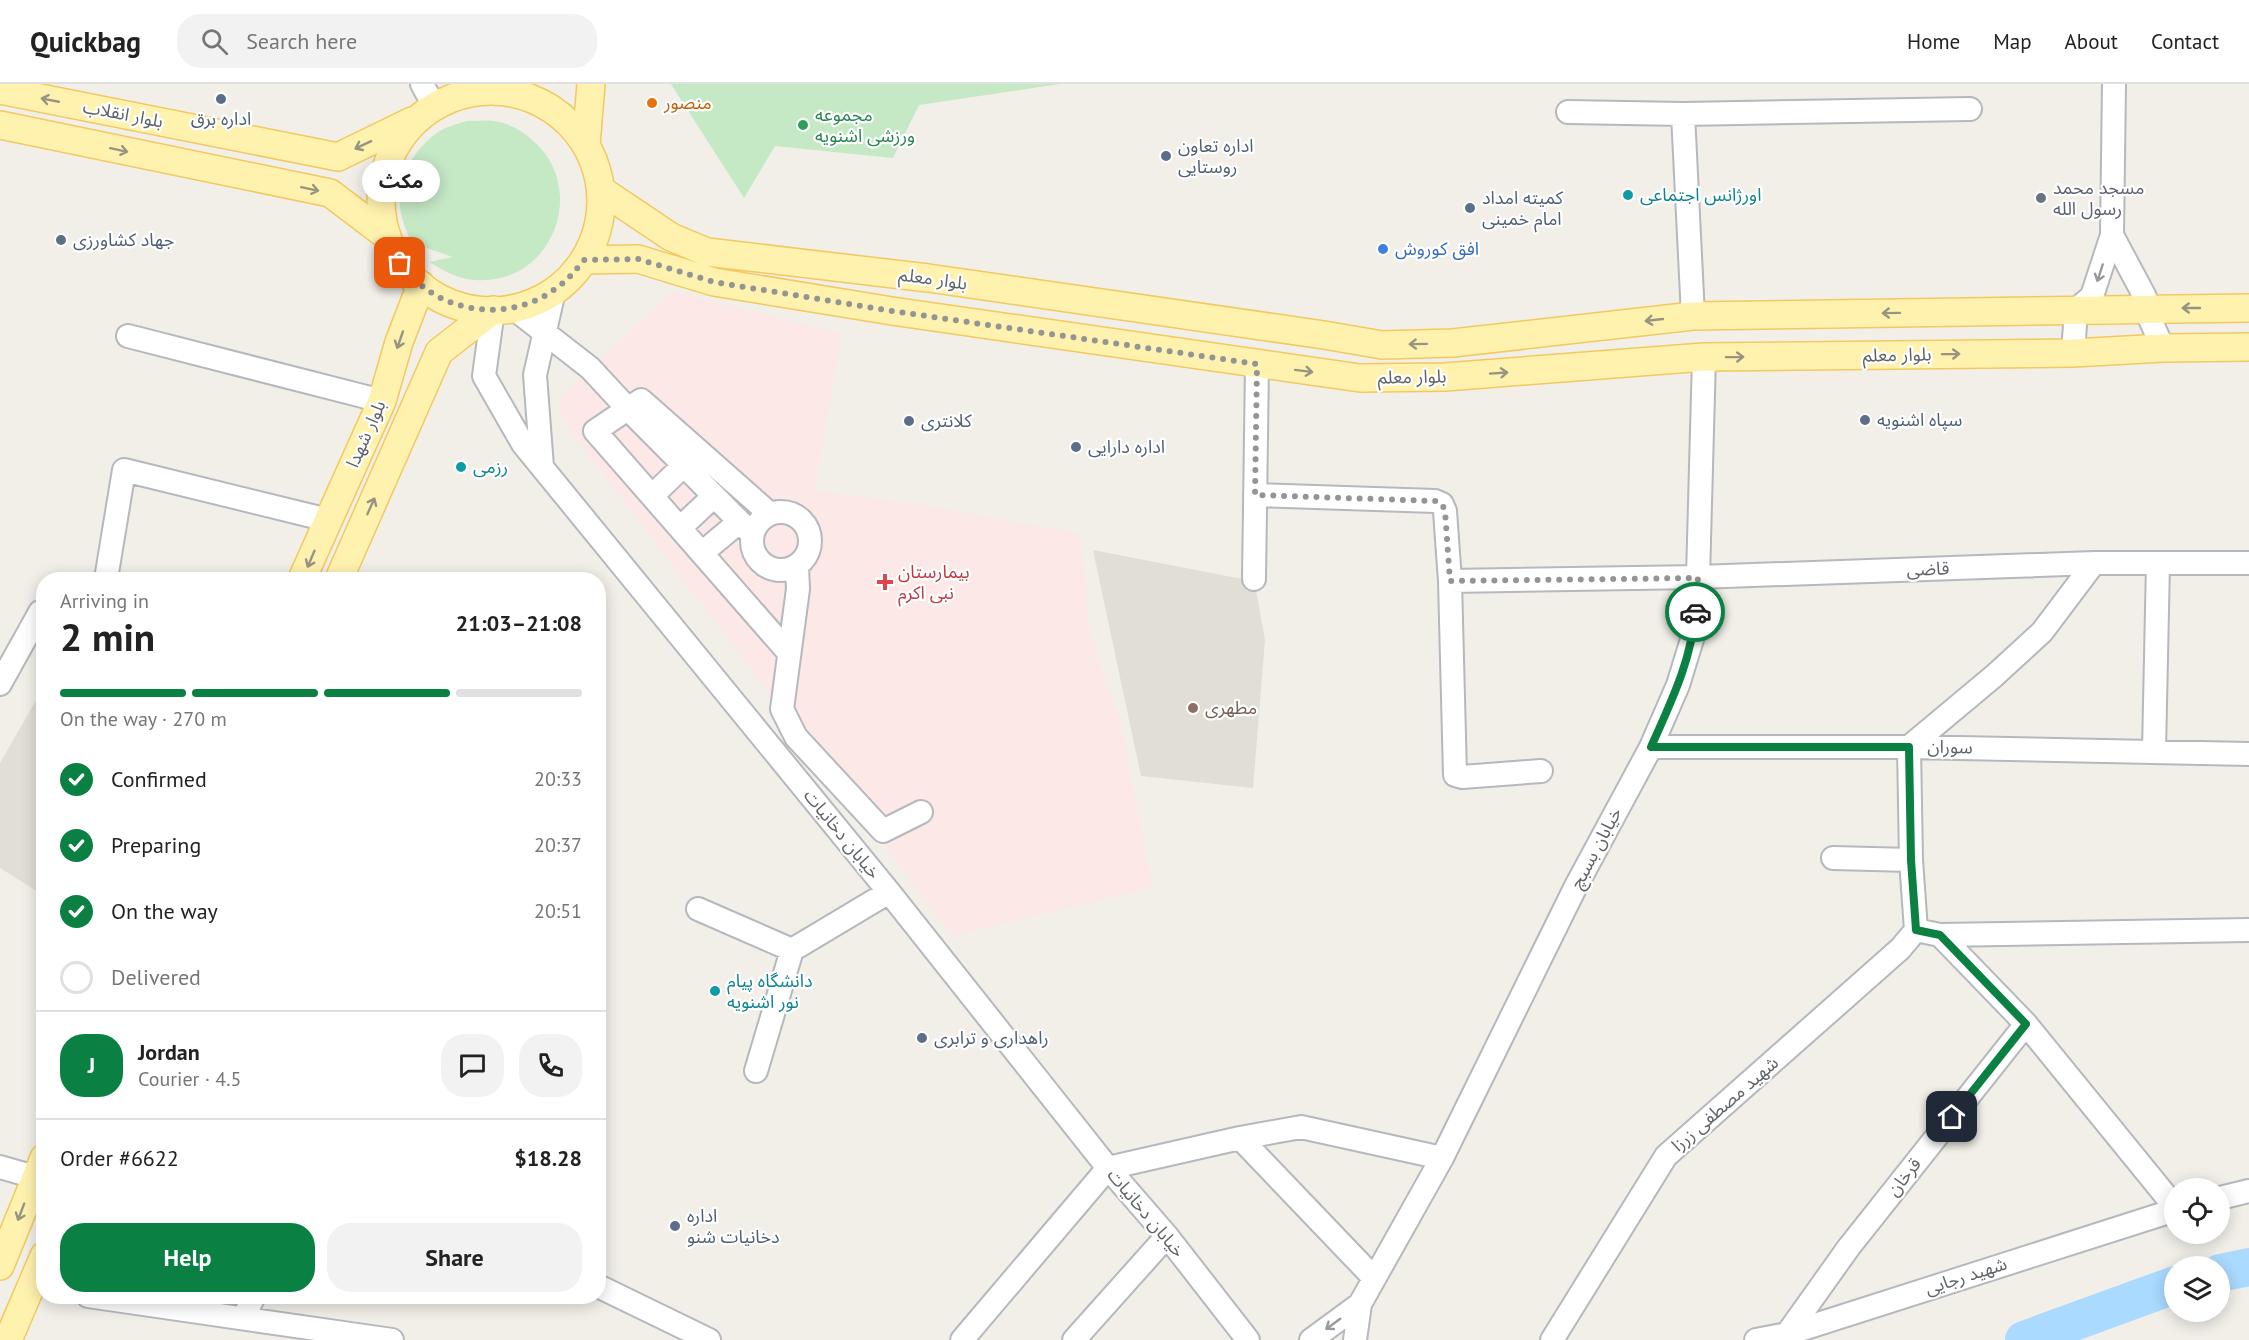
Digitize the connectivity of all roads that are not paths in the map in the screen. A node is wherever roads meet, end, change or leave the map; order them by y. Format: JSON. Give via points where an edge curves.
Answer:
{"nodes":[{"id":1,"x":591,"y":84,"type":"edge"},
{"id":2,"x":2114,"y":84,"type":"edge"},
{"id":3,"x":469,"y":89,"type":"edge"},
{"id":4,"x":0,"y":90,"type":"edge"},
{"id":5,"x":424,"y":103,"type":"edge"},
{"id":6,"x":1970,"y":109,"type":"dead end"},
{"id":7,"x":1568,"y":112,"type":"dead end"},
{"id":8,"x":1683,"y":114,"type":"junction"},
{"id":9,"x":0,"y":125,"type":"edge"},
{"id":10,"x":586,"y":145,"type":"junction"},
{"id":11,"x":601,"y":190,"type":"junction"},
{"id":12,"x":2112,"y":235,"type":"junction"},
{"id":13,"x":387,"y":236,"type":"junction"},
{"id":14,"x":584,"y":260,"type":"junction"},
{"id":15,"x":421,"y":285,"type":"junction"},
{"id":16,"x":554,"y":291,"type":"junction"},
{"id":17,"x":2145,"y":308,"type":"junction"},
{"id":18,"x":2249,"y":308,"type":"edge"},
{"id":19,"x":503,"y":309,"type":"junction"},
{"id":20,"x":2076,"y":310,"type":"junction"},
{"id":21,"x":1693,"y":316,"type":"junction"},
{"id":22,"x":128,"y":336,"type":"dead end"},
{"id":23,"x":2249,"y":347,"type":"edge"},
{"id":24,"x":2163,"y":348,"type":"junction"},
{"id":25,"x":2073,"y":353,"type":"junction"},
{"id":26,"x":1704,"y":357,"type":"junction"},
{"id":27,"x":1257,"y":364,"type":"junction"},
{"id":28,"x":382,"y":401,"type":"junction"},
{"id":29,"x":628,"y":409,"type":"junction"},
{"id":30,"x":683,"y":466,"type":"junction"},
{"id":31,"x":542,"y":468,"type":"junction"},
{"id":32,"x":1255,"y":495,"type":"junction"},
{"id":33,"x":652,"y":496,"type":"junction"},
{"id":34,"x":714,"y":496,"type":"junction"},
{"id":35,"x":770,"y":514,"type":"junction"},
{"id":36,"x":328,"y":520,"type":"junction"},
{"id":37,"x":680,"y":528,"type":"junction"},
{"id":38,"x":746,"y":528,"type":"junction"},
{"id":39,"x":702,"y":553,"type":"junction"},
{"id":40,"x":2094,"y":563,"type":"junction"},
{"id":41,"x":2158,"y":563,"type":"junction"},
{"id":42,"x":2249,"y":563,"type":"edge"},
{"id":43,"x":797,"y":566,"type":"junction"},
{"id":44,"x":107,"y":572,"type":"edge"},
{"id":45,"x":305,"y":572,"type":"edge"},
{"id":46,"x":342,"y":572,"type":"edge"},
{"id":47,"x":1698,"y":578,"type":"junction"},
{"id":48,"x":1254,"y":579,"type":"dead end"},
{"id":49,"x":1450,"y":581,"type":"junction"},
{"id":50,"x":36,"y":619,"type":"edge"},
{"id":51,"x":789,"y":653,"type":"junction"},
{"id":52,"x":0,"y":684,"type":"edge"},
{"id":53,"x":1651,"y":747,"type":"junction"},
{"id":54,"x":1909,"y":747,"type":"junction"},
{"id":55,"x":2154,"y":751,"type":"junction"},
{"id":56,"x":2249,"y":753,"type":"edge"},
{"id":57,"x":1541,"y":771,"type":"dead end"},
{"id":58,"x":921,"y":812,"type":"dead end"},
{"id":59,"x":1833,"y":858,"type":"dead end"},
{"id":60,"x":1911,"y":860,"type":"junction"},
{"id":61,"x":890,"y":892,"type":"junction"},
{"id":62,"x":698,"y":909,"type":"dead end"},
{"id":63,"x":1916,"y":930,"type":"junction"},
{"id":64,"x":2249,"y":930,"type":"edge"},
{"id":65,"x":1940,"y":935,"type":"junction"},
{"id":66,"x":792,"y":950,"type":"junction"},
{"id":67,"x":2026,"y":1024,"type":"junction"},
{"id":68,"x":756,"y":1071,"type":"dead end"},
{"id":69,"x":1240,"y":1138,"type":"junction"},
{"id":70,"x":1442,"y":1158,"type":"junction"},
{"id":71,"x":0,"y":1167,"type":"edge"},
{"id":72,"x":36,"y":1168,"type":"edge"},
{"id":73,"x":1108,"y":1168,"type":"junction"},
{"id":74,"x":36,"y":1176,"type":"edge"},
{"id":75,"x":2249,"y":1191,"type":"edge"},
{"id":76,"x":2164,"y":1194,"type":"edge"},
{"id":77,"x":2230,"y":1196,"type":"edge"},
{"id":78,"x":2164,"y":1212,"type":"edge"},
{"id":79,"x":1167,"y":1236,"type":"junction"},
{"id":80,"x":0,"y":1266,"type":"edge"},
{"id":81,"x":1373,"y":1277,"type":"junction"},
{"id":82,"x":606,"y":1290,"type":"edge"},
{"id":83,"x":36,"y":1291,"type":"edge"},
{"id":84,"x":147,"y":1304,"type":"edge"},
{"id":85,"x":250,"y":1304,"type":"edge"},
{"id":86,"x":1360,"y":1304,"type":"junction"},
{"id":87,"x":244,"y":1317,"type":"junction"},
{"id":88,"x":1787,"y":1334,"type":"junction"},
{"id":89,"x":8,"y":1340,"type":"edge"},
{"id":90,"x":392,"y":1340,"type":"edge"},
{"id":91,"x":709,"y":1340,"type":"edge"},
{"id":92,"x":962,"y":1340,"type":"edge"},
{"id":93,"x":1074,"y":1340,"type":"edge"},
{"id":94,"x":1248,"y":1340,"type":"edge"},
{"id":95,"x":1311,"y":1340,"type":"edge"},
{"id":96,"x":1355,"y":1340,"type":"edge"},
{"id":97,"x":1552,"y":1340,"type":"edge"},
{"id":98,"x":1756,"y":1340,"type":"edge"}],
"edges":[{"from":1,"to":10,"type":"main road"},
{"from":2,"to":12,"type":"street"},
{"from":3,"to":5,"type":"main road","name":"بلوار انقلاب"},
{"from":3,"to":10,"type":"main road","name":"بلوار انقلاب","via":[[533,98],[563,117]]},
{"from":5,"to":4,"type":"main road","name":"بلوار انقلاب","one_way":true,"via":[[338,157]]},
{"from":5,"to":13,"type":"main road","via":[[396,144],[384,174],[381,205]]},
{"from":6,"to":8,"type":"street"},
{"from":7,"to":8,"type":"street"},
{"from":8,"to":21,"type":"street"},
{"from":9,"to":13,"type":"main road","name":"بلوار انقلاب","one_way":true,"via":[[330,193]]},
{"from":10,"to":11,"type":"main road"},
{"from":11,"to":14,"type":"main road","via":[[598,226]]},
{"from":21,"to":11,"type":"main road","name":"بلوار معلم","one_way":true,"via":[[1453,343],[1382,345],[928,278],[707,252],[671,237]]},
{"from":12,"to":17,"type":"street","via":[[2145,297]]},
{"from":12,"to":20,"type":"street","one_way":true,"via":[[2092,296]]},
{"from":13,"to":15,"type":"main road","via":[[400,263]]},
{"from":14,"to":16,"type":"main road"},
{"from":14,"to":27,"type":"main road","name":"بلوار معلم","via":[[638,259],[714,282]]},
{"from":15,"to":19,"type":"main road","via":[[451,303],[471,309]]},
{"from":15,"to":28,"type":"main road","name":"بلوار شهدا","one_way":true},
{"from":16,"to":19,"type":"main road"},
{"from":16,"to":31,"type":"street","via":[[535,375]]},
{"from":18,"to":17,"type":"main road","name":"بلوار معلم","one_way":true},
{"from":17,"to":20,"type":"main road","name":"بلوار معلم"},
{"from":17,"to":24,"type":"street"},
{"from":19,"to":29,"type":"street","via":[[590,368]]},
{"from":19,"to":31,"type":"street","name":"خیابان دخانیات","via":[[484,376],[523,444]]},
{"from":46,"to":19,"type":"main road","name":"بلوار شهدا","one_way":true,"via":[[440,352]]},
{"from":20,"to":21,"type":"main road","name":"بلوار معلم","one_way":true},
{"from":20,"to":25,"type":"street"},
{"from":22,"to":28,"type":"street"},
{"from":23,"to":24,"type":"main road","name":"بلوار معلم"},
{"from":24,"to":25,"type":"main road","name":"بلوار معلم"},
{"from":26,"to":25,"type":"main road","name":"بلوار معلم","one_way":true},
{"from":27,"to":26,"type":"main road","name":"بلوار معلم","one_way":true,"via":[[1371,378],[1445,377]]},
{"from":26,"to":47,"type":"street","name":"خیابان بسبچ"},
{"from":27,"to":32,"type":"street"},
{"from":28,"to":36,"type":"main road","name":"بلوار شهدا"},
{"from":29,"to":30,"type":"street"},
{"from":29,"to":33,"type":"street","via":[[595,431]]},
{"from":29,"to":35,"type":"street","via":[[641,400]]},
{"from":30,"to":33,"type":"street"},
{"from":30,"to":34,"type":"street"},
{"from":31,"to":61,"type":"street","name":"خیابان دخانیات"},
{"from":32,"to":48,"type":"street"},
{"from":32,"to":49,"type":"street","via":[[1442,504]]},
{"from":33,"to":37,"type":"street"},
{"from":34,"to":37,"type":"street"},
{"from":34,"to":38,"type":"street"},
{"from":35,"to":38,"type":"street"},
{"from":35,"to":43,"type":"street","via":[[780,512],[798,517],[809,532],[809,551]]},
{"from":36,"to":44,"type":"street","via":[[124,470]]},
{"from":36,"to":45,"type":"main road","name":"بلوار شهدا","one_way":true},
{"from":37,"to":39,"type":"street"},
{"from":38,"to":39,"type":"street"},
{"from":38,"to":43,"type":"street","via":[[759,562],[778,571]]},
{"from":39,"to":51,"type":"street"},
{"from":40,"to":41,"type":"street","name":"قاضی"},
{"from":40,"to":47,"type":"street","name":"قاضی"},
{"from":40,"to":54,"type":"street","via":[[2042,632]]},
{"from":41,"to":42,"type":"street","name":"قاضی"},
{"from":41,"to":55,"type":"street"},
{"from":43,"to":51,"type":"street","via":[[798,589]]},
{"from":47,"to":49,"type":"street","name":"قاضی"},
{"from":47,"to":53,"type":"street","name":"خیابان بسبچ","via":[[1694,633],[1678,685]]},
{"from":49,"to":57,"type":"street","via":[[1455,775]]},
{"from":50,"to":52,"type":"street"},
{"from":51,"to":58,"type":"street","via":[[782,709],[796,737],[883,831]]},
{"from":53,"to":54,"type":"street","name":"سوران"},
{"from":53,"to":70,"type":"street","name":"خیابان بسبچ","via":[[1575,888]]},
{"from":54,"to":55,"type":"street","name":"سوران"},
{"from":54,"to":60,"type":"street"},
{"from":55,"to":56,"type":"street","name":"سوران"},
{"from":59,"to":60,"type":"street"},
{"from":60,"to":63,"type":"street"},
{"from":61,"to":66,"type":"street"},
{"from":61,"to":73,"type":"street","name":"خیابان دخانیات"},
{"from":62,"to":66,"type":"street"},
{"from":63,"to":65,"type":"street"},
{"from":63,"to":97,"type":"street","name":"شهید مصطفی زرزا","via":[[1900,949],[1666,1156]]},
{"from":64,"to":65,"type":"street"},
{"from":65,"to":67,"type":"street"},
{"from":66,"to":68,"type":"street"},
{"from":67,"to":76,"type":"street"},
{"from":67,"to":88,"type":"street","name":"قرخان","via":[[1849,1247]]},
{"from":69,"to":70,"type":"street","via":[[1301,1127]]},
{"from":69,"to":73,"type":"street"},
{"from":69,"to":81,"type":"street"},
{"from":70,"to":81,"type":"street","name":"خیابان بسبچ"},
{"from":71,"to":72,"type":"street"},
{"from":73,"to":79,"type":"street","name":"خیابان دخانیات"},
{"from":73,"to":92,"type":"street"},
{"from":74,"to":80,"type":"main road","one_way":true},
{"from":75,"to":77,"type":"street"},
{"from":78,"to":88,"type":"street","name":"شهید رجایی"},
{"from":79,"to":93,"type":"street"},
{"from":79,"to":94,"type":"street","name":"خیابان دخانیات"},
{"from":81,"to":86,"type":"street","name":"خیابان بسبچ"},
{"from":82,"to":91,"type":"street"},
{"from":83,"to":89,"type":"main road"},
{"from":84,"to":87,"type":"street"},
{"from":85,"to":87,"type":"street"},
{"from":86,"to":95,"type":"street","one_way":true},
{"from":86,"to":96,"type":"street"},
{"from":87,"to":90,"type":"street"},
{"from":88,"to":98,"type":"street","name":"شهید رجایی"}]}
